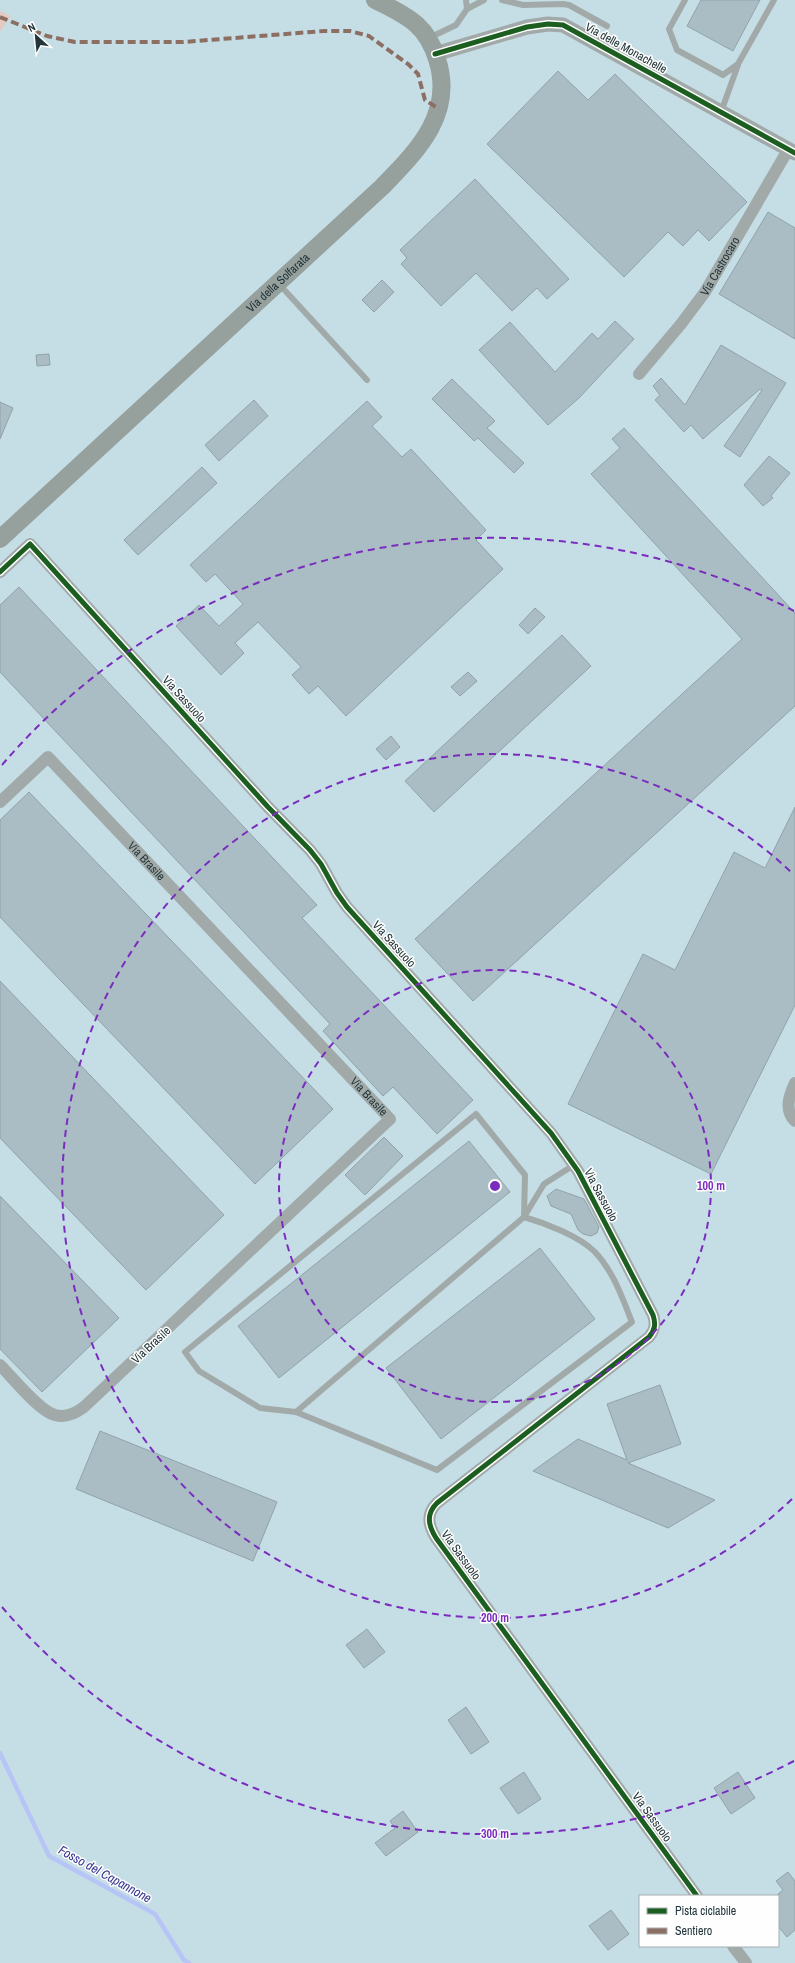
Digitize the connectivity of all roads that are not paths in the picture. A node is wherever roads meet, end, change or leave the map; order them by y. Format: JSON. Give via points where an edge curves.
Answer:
{"nodes":[{"id":1,"x":375,"y":0,"type":"edge"},
{"id":2,"x":466,"y":0,"type":"edge"},
{"id":3,"x":484,"y":0,"type":"edge"},
{"id":4,"x":502,"y":0,"type":"edge"},
{"id":5,"x":685,"y":0,"type":"edge"},
{"id":6,"x":774,"y":0,"type":"edge"},
{"id":7,"x":467,"y":9,"type":"junction"},
{"id":8,"x":608,"y":26,"type":"dead end"},
{"id":9,"x":432,"y":46,"type":"junction"},
{"id":10,"x":738,"y":64,"type":"junction"},
{"id":11,"x":721,"y":112,"type":"junction"},
{"id":12,"x":792,"y":151,"type":"edge"},
{"id":13,"x":278,"y":283,"type":"junction"},
{"id":14,"x":639,"y":374,"type":"dead end"},
{"id":15,"x":367,"y":380,"type":"dead end"},
{"id":16,"x":0,"y":539,"type":"edge"},
{"id":17,"x":0,"y":572,"type":"edge"},
{"id":18,"x":0,"y":802,"type":"edge"},
{"id":19,"x":795,"y":1083,"type":"edge"},
{"id":20,"x":795,"y":1121,"type":"edge"},
{"id":21,"x":574,"y":1165,"type":"junction"},
{"id":22,"x":524,"y":1217,"type":"junction"},
{"id":23,"x":0,"y":1365,"type":"edge"},
{"id":24,"x":296,"y":1412,"type":"junction"},
{"id":25,"x":696,"y":1895,"type":"edge"},
{"id":26,"x":734,"y":1947,"type":"edge"},
{"id":27,"x":746,"y":1963,"type":"edge"}],
"edges":[{"from":1,"to":9,"type":"main road","name":"Via della Solfarata","via":[[412,20]]},
{"from":2,"to":7,"type":"lane"},
{"from":3,"to":7,"type":"lane"},
{"from":4,"to":8,"type":"lane","via":[[523,5],[569,5]]},
{"from":5,"to":10,"type":"lane","via":[[670,29],[677,50],[723,74]]},
{"from":6,"to":10,"type":"lane"},
{"from":7,"to":9,"type":"lane","via":[[456,25]]},
{"from":9,"to":11,"type":"street","name":"Via delle Monachelle","via":[[548,24],[563,25]]},
{"from":9,"to":13,"type":"main road","name":"Via della Solfarata","via":[[441,71],[442,100],[429,132],[382,187]]},
{"from":10,"to":11,"type":"lane"},
{"from":11,"to":12,"type":"street","name":"Via delle Monachelle"},
{"from":12,"to":14,"type":"street","name":"Via Castrocaro","via":[[708,286],[681,324]]},
{"from":13,"to":15,"type":"lane"},
{"from":13,"to":16,"type":"main road","name":"Via della Solfarata"},
{"from":17,"to":21,"type":"street","name":"Via Sassuolo","via":[[30,544],[310,850],[347,907],[551,1134]]},
{"from":18,"to":23,"type":"street","name":"Via Brasile","via":[[48,757],[390,1119],[89,1404],[64,1416],[50,1414]]},
{"from":19,"to":20,"type":"street","via":[[789,1097],[789,1112]]},
{"from":21,"to":22,"type":"lane","via":[[544,1184]]},
{"from":21,"to":25,"type":"street","name":"Via Sassuolo","via":[[653,1315],[654,1331],[437,1503],[428,1518],[436,1538]]},
{"from":22,"to":24,"type":"lane"},
{"from":22,"to":24,"type":"lane","via":[[549,1224],[594,1251],[616,1283],[632,1322],[437,1470]]},
{"from":22,"to":24,"type":"lane","via":[[525,1175],[476,1114],[185,1352],[199,1371],[260,1408]]},
{"from":26,"to":27,"type":"street"}]}
